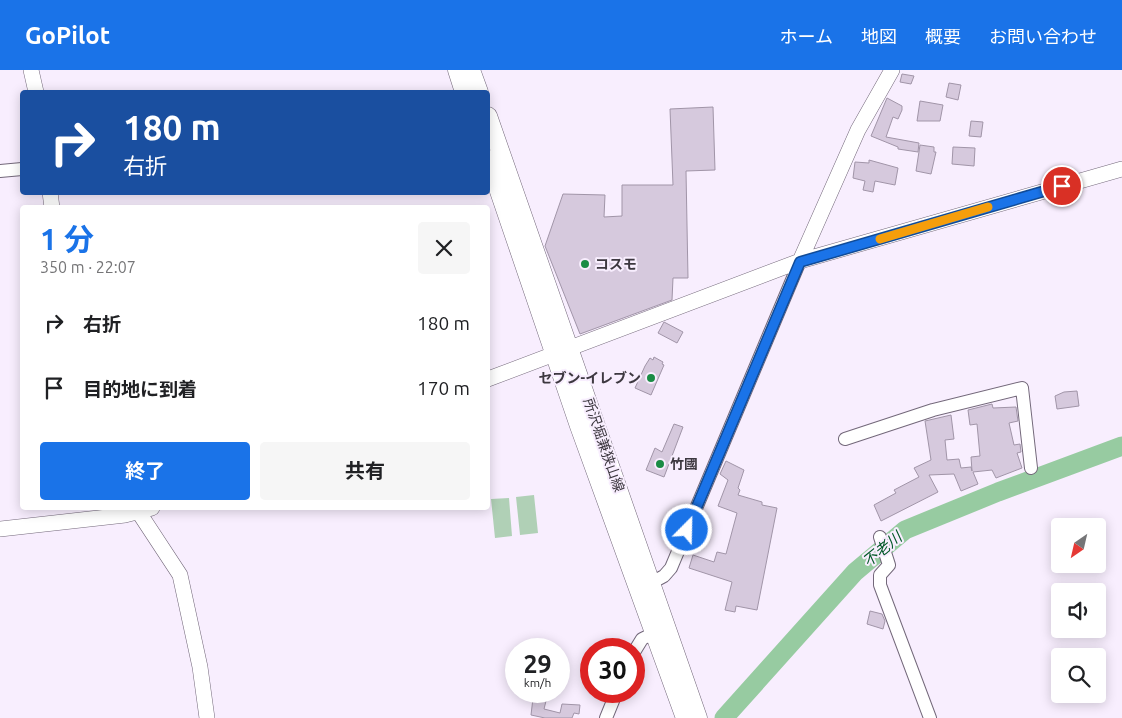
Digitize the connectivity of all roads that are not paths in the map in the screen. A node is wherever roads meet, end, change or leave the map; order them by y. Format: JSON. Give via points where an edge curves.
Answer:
{"nodes":[{"id":1,"x":31,"y":70,"type":"edge"},
{"id":2,"x":457,"y":70,"type":"edge"},
{"id":3,"x":471,"y":70,"type":"edge"},
{"id":4,"x":892,"y":70,"type":"edge"},
{"id":5,"x":36,"y":90,"type":"edge"},
{"id":6,"x":463,"y":90,"type":"edge"},
{"id":7,"x":478,"y":90,"type":"edge"},
{"id":8,"x":490,"y":122,"type":"edge"},
{"id":9,"x":490,"y":164,"type":"edge"},
{"id":10,"x":20,"y":169,"type":"edge"},
{"id":11,"x":1122,"y":169,"type":"edge"},
{"id":12,"x":0,"y":171,"type":"edge"},
{"id":13,"x":800,"y":262,"type":"junction"},
{"id":14,"x":562,"y":351,"type":"junction"},
{"id":15,"x":490,"y":378,"type":"edge"},
{"id":16,"x":845,"y":439,"type":"dead end"},
{"id":17,"x":1031,"y":468,"type":"dead end"},
{"id":18,"x":135,"y":510,"type":"edge"},
{"id":19,"x":143,"y":510,"type":"edge"},
{"id":20,"x":0,"y":529,"type":"edge"},
{"id":21,"x":880,"y":537,"type":"dead end"},
{"id":22,"x":651,"y":583,"type":"junction"},
{"id":23,"x":654,"y":633,"type":"junction"},
{"id":24,"x":644,"y":638,"type":"edge"},
{"id":25,"x":612,"y":703,"type":"edge"},
{"id":26,"x":207,"y":718,"type":"edge"},
{"id":27,"x":606,"y":718,"type":"edge"},
{"id":28,"x":684,"y":718,"type":"edge"},
{"id":29,"x":698,"y":718,"type":"edge"},
{"id":30,"x":930,"y":718,"type":"edge"}],
"edges":[{"from":1,"to":5,"type":"street"},
{"from":2,"to":6,"type":"main road"},
{"from":3,"to":7,"type":"main road"},
{"from":4,"to":13,"type":"street","via":[[858,130]]},
{"from":8,"to":14,"type":"main road","name":"所沢堀兼狭山線"},
{"from":9,"to":14,"type":"main road","name":"所沢堀兼狭山線"},
{"from":10,"to":12,"type":"street"},
{"from":11,"to":13,"type":"street"},
{"from":13,"to":14,"type":"street"},
{"from":13,"to":22,"type":"street","via":[[671,568]]},
{"from":14,"to":15,"type":"street"},
{"from":14,"to":22,"type":"main road","name":"所沢堀兼狭山線"},
{"from":14,"to":23,"type":"main road","name":"所沢堀兼狭山線"},
{"from":16,"to":17,"type":"street","via":[[934,410],[1022,388]]},
{"from":18,"to":20,"type":"street"},
{"from":19,"to":26,"type":"street","via":[[180,575],[200,667]]},
{"from":21,"to":30,"type":"street","via":[[889,565],[880,575],[880,585]]},
{"from":22,"to":29,"type":"main road","name":"所沢堀兼狭山線"},
{"from":23,"to":24,"type":"street"},
{"from":23,"to":28,"type":"main road","name":"所沢堀兼狭山線"},
{"from":25,"to":27,"type":"street"}]}
